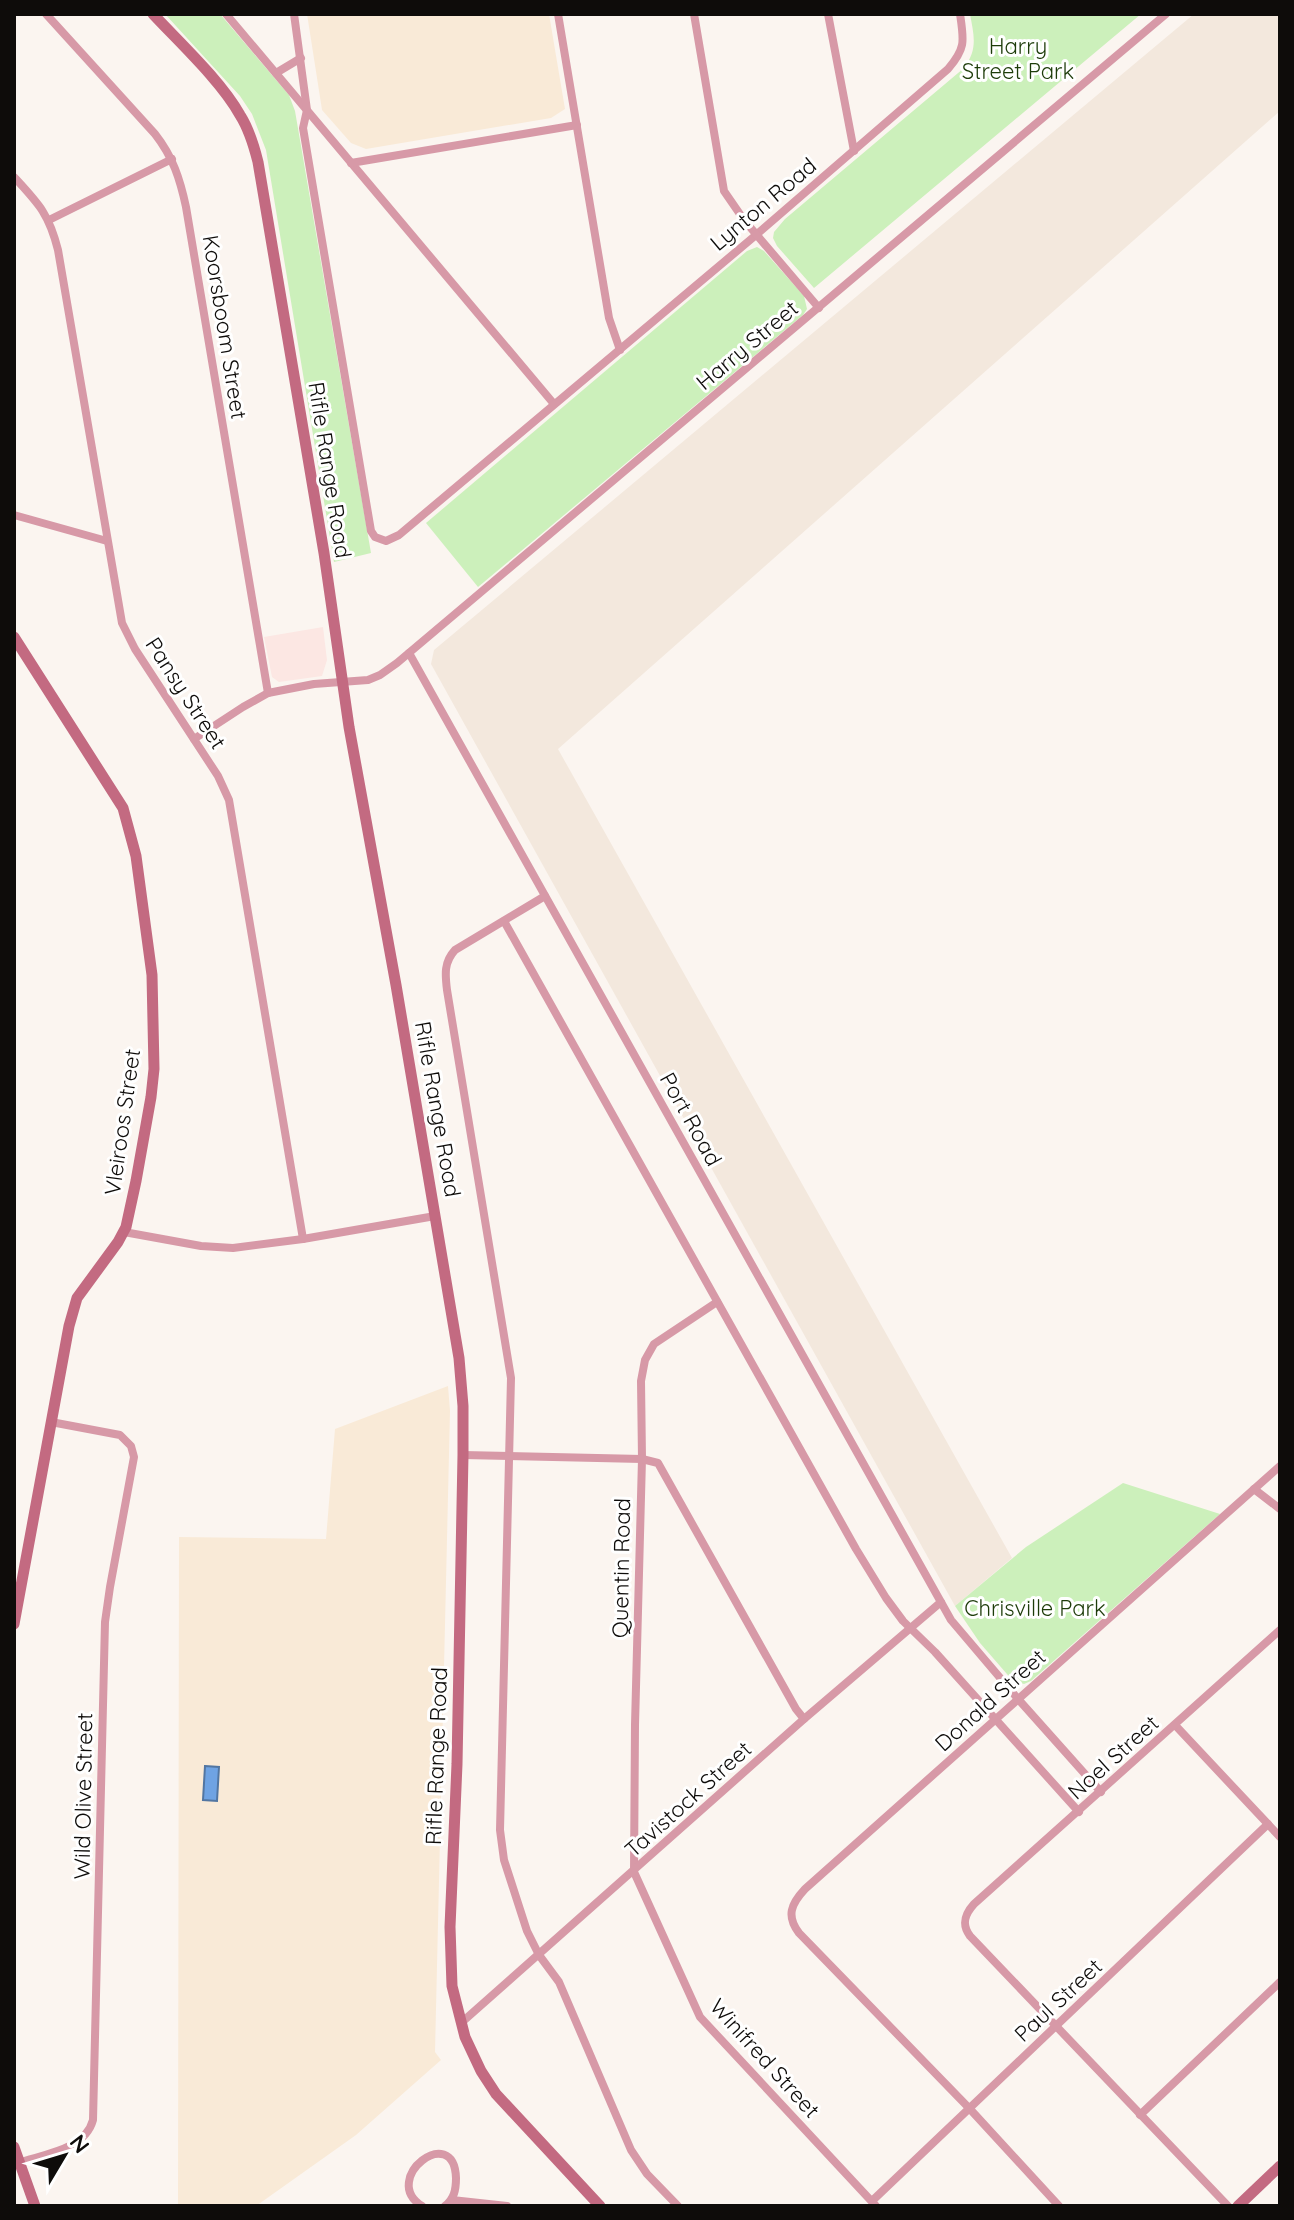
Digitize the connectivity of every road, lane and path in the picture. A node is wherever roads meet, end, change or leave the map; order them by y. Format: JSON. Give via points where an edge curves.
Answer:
{"nodes":[{"id":1,"x":46,"y":14,"type":"edge"},
{"id":2,"x":153,"y":14,"type":"edge"},
{"id":3,"x":226,"y":14,"type":"edge"},
{"id":4,"x":294,"y":14,"type":"edge"},
{"id":5,"x":558,"y":14,"type":"edge"},
{"id":6,"x":694,"y":14,"type":"edge"},
{"id":7,"x":828,"y":14,"type":"edge"},
{"id":8,"x":960,"y":14,"type":"edge"},
{"id":9,"x":1166,"y":14,"type":"edge"},
{"id":10,"x":301,"y":58,"type":"junction"},
{"id":11,"x":276,"y":73,"type":"junction"},
{"id":12,"x":307,"y":110,"type":"junction"},
{"id":13,"x":577,"y":125,"type":"junction"},
{"id":14,"x":854,"y":151,"type":"junction"},
{"id":15,"x":172,"y":159,"type":"junction"},
{"id":16,"x":351,"y":163,"type":"junction"},
{"id":17,"x":14,"y":177,"type":"edge"},
{"id":18,"x":49,"y":220,"type":"junction"},
{"id":19,"x":756,"y":235,"type":"junction"},
{"id":20,"x":819,"y":308,"type":"junction"},
{"id":21,"x":620,"y":350,"type":"junction"},
{"id":22,"x":554,"y":404,"type":"junction"},
{"id":23,"x":14,"y":515,"type":"edge"},
{"id":24,"x":399,"y":535,"type":"joint"},
{"id":25,"x":107,"y":541,"type":"junction"},
{"id":26,"x":14,"y":637,"type":"edge"},
{"id":27,"x":409,"y":653,"type":"junction"},
{"id":28,"x":342,"y":680,"type":"junction"},
{"id":29,"x":268,"y":693,"type":"junction"},
{"id":30,"x":194,"y":739,"type":"junction"},
{"id":31,"x":545,"y":896,"type":"junction"},
{"id":32,"x":504,"y":921,"type":"junction"},
{"id":33,"x":435,"y":1216,"type":"junction"},
{"id":34,"x":124,"y":1232,"type":"junction"},
{"id":35,"x":303,"y":1239,"type":"junction"},
{"id":36,"x":717,"y":1302,"type":"junction"},
{"id":37,"x":51,"y":1422,"type":"junction"},
{"id":38,"x":463,"y":1455,"type":"junction"},
{"id":39,"x":510,"y":1457,"type":"junction"},
{"id":40,"x":642,"y":1459,"type":"junction"},
{"id":41,"x":1280,"y":1466,"type":"edge"},
{"id":42,"x":1254,"y":1489,"type":"junction"},
{"id":43,"x":1280,"y":1509,"type":"edge"},
{"id":44,"x":941,"y":1602,"type":"junction"},
{"id":45,"x":14,"y":1624,"type":"edge"},
{"id":46,"x":910,"y":1627,"type":"junction"},
{"id":47,"x":1280,"y":1630,"type":"edge"},
{"id":48,"x":1272,"y":1637,"type":"junction"},
{"id":49,"x":1280,"y":1645,"type":"edge"},
{"id":50,"x":1018,"y":1699,"type":"junction"},
{"id":51,"x":804,"y":1719,"type":"junction"},
{"id":52,"x":996,"y":1719,"type":"junction"},
{"id":53,"x":1175,"y":1725,"type":"junction"},
{"id":54,"x":1101,"y":1792,"type":"junction"},
{"id":55,"x":1079,"y":1812,"type":"junction"},
{"id":56,"x":1268,"y":1824,"type":"junction"},
{"id":57,"x":1280,"y":1837,"type":"edge"},
{"id":58,"x":634,"y":1872,"type":"junction"},
{"id":59,"x":539,"y":1955,"type":"junction"},
{"id":60,"x":1280,"y":1982,"type":"edge"},
{"id":61,"x":461,"y":2023,"type":"junction"},
{"id":62,"x":1056,"y":2027,"type":"junction"},
{"id":63,"x":969,"y":2108,"type":"junction"},
{"id":64,"x":1140,"y":2115,"type":"junction"},
{"id":65,"x":14,"y":2147,"type":"edge"},
{"id":66,"x":16,"y":2163,"type":"edge"},
{"id":67,"x":1280,"y":2166,"type":"edge"},
{"id":68,"x":448,"y":2203,"type":"edge"},
{"id":69,"x":874,"y":2204,"type":"edge"},
{"id":70,"x":35,"y":2206,"type":"edge"},
{"id":71,"x":422,"y":2206,"type":"edge"},
{"id":72,"x":507,"y":2206,"type":"edge"},
{"id":73,"x":600,"y":2206,"type":"edge"},
{"id":74,"x":678,"y":2206,"type":"edge"},
{"id":75,"x":1059,"y":2206,"type":"edge"},
{"id":76,"x":1228,"y":2206,"type":"edge"},
{"id":77,"x":1238,"y":2206,"type":"edge"}],
"edges":[{"from":1,"to":15,"type":"street","name":"Koorsboom Street"},
{"from":2,"to":28,"type":"main road","name":"Rifle Range Road","via":[[232,103],[255,149]]},
{"from":3,"to":11,"type":"street"},
{"from":4,"to":10,"type":"street"},
{"from":5,"to":13,"type":"street"},
{"from":6,"to":19,"type":"street","via":[[722,183]]},
{"from":7,"to":14,"type":"street"},
{"from":8,"to":14,"type":"street","name":"Lynton Road","via":[[964,37],[959,56]]},
{"from":9,"to":20,"type":"street","name":"Harry Street"},
{"from":10,"to":11,"type":"street"},
{"from":10,"to":12,"type":"street"},
{"from":11,"to":12,"type":"street"},
{"from":12,"to":16,"type":"street"},
{"from":12,"to":24,"type":"street","name":"Rifle Range Road","via":[[305,143],[369,526],[382,541]]},
{"from":13,"to":16,"type":"street"},
{"from":13,"to":21,"type":"street","via":[[609,318]]},
{"from":14,"to":19,"type":"street","name":"Lynton Road"},
{"from":15,"to":18,"type":"street"},
{"from":15,"to":29,"type":"street","name":"Koorsboom Street","via":[[186,207]]},
{"from":16,"to":22,"type":"street"},
{"from":17,"to":18,"type":"street","name":"Pansy Street"},
{"from":18,"to":25,"type":"street","name":"Pansy Street"},
{"from":19,"to":20,"type":"street"},
{"from":19,"to":21,"type":"street","name":"Lynton Road"},
{"from":20,"to":27,"type":"street","name":"Harry Street"},
{"from":21,"to":22,"type":"street","name":"Lynton Road"},
{"from":22,"to":24,"type":"street","name":"Lynton Road"},
{"from":23,"to":25,"type":"street"},
{"from":25,"to":30,"type":"street","name":"Pansy Street","via":[[125,630]]},
{"from":26,"to":34,"type":"main road","name":"Vleiroos Street","via":[[123,808],[140,878],[152,975],[154,1069]]},
{"from":27,"to":28,"type":"street","name":"Harry Street","via":[[372,679]]},
{"from":27,"to":31,"type":"street","name":"Port Road"},
{"from":28,"to":29,"type":"street","name":"Harry Street"},
{"from":28,"to":33,"type":"main road","name":"Rifle Range Road"},
{"from":29,"to":30,"type":"street"},
{"from":30,"to":35,"type":"street","name":"Pansy Street","via":[[229,800]]},
{"from":31,"to":32,"type":"street","name":"Rifle Range Road"},
{"from":31,"to":44,"type":"street","name":"Port Road"},
{"from":32,"to":36,"type":"street"},
{"from":32,"to":39,"type":"street","name":"Rifle Range Road","via":[[455,950],[446,973],[511,1370]]},
{"from":33,"to":35,"type":"street"},
{"from":33,"to":38,"type":"main road","name":"Rifle Range Road","via":[[461,1375]]},
{"from":34,"to":35,"type":"street","via":[[220,1248]]},
{"from":34,"to":37,"type":"main road","name":"Vleiroos Street","via":[[74,1305]]},
{"from":36,"to":40,"type":"street","name":"Quentin Road","via":[[647,1354],[641,1381]]},
{"from":36,"to":46,"type":"street","via":[[863,1560]]},
{"from":37,"to":45,"type":"main road","name":"Vleiroos Street"},
{"from":37,"to":66,"type":"street","name":"Wild Olive Street","via":[[116,1434],[131,1446],[133,1462],[105,1622],[93,2120],[77,2143]]},
{"from":38,"to":39,"type":"street"},
{"from":38,"to":61,"type":"main road","name":"Rifle Range Road","via":[[450,1927],[452,1986]]},
{"from":39,"to":40,"type":"street"},
{"from":39,"to":59,"type":"street","name":"Rifle Range Road","via":[[501,1843],[514,1894]]},
{"from":40,"to":51,"type":"street","via":[[658,1463],[663,1471]]},
{"from":40,"to":58,"type":"street","name":"Quentin Road"},
{"from":41,"to":42,"type":"street","name":"Donald Street"},
{"from":42,"to":43,"type":"street"},
{"from":42,"to":50,"type":"street","name":"Donald Street"},
{"from":44,"to":46,"type":"street","name":"Tavistock Street"},
{"from":44,"to":50,"type":"street","name":"Port Road"},
{"from":46,"to":51,"type":"street","name":"Tavistock Street"},
{"from":46,"to":52,"type":"street"},
{"from":47,"to":48,"type":"street","name":"Noel Street"},
{"from":48,"to":49,"type":"street"},
{"from":48,"to":53,"type":"street","name":"Noel Street"},
{"from":50,"to":52,"type":"street","name":"Donald Street"},
{"from":50,"to":54,"type":"street","name":"Port Road"},
{"from":51,"to":58,"type":"street","name":"Tavistock Street"},
{"from":52,"to":55,"type":"street"},
{"from":52,"to":63,"type":"street","name":"Donald Street","via":[[796,1899],[791,1917],[796,1929]]},
{"from":53,"to":54,"type":"street","name":"Noel Street"},
{"from":53,"to":56,"type":"street"},
{"from":54,"to":55,"type":"street","name":"Noel Street"},
{"from":55,"to":62,"type":"street","name":"Noel Street","via":[[968,1911],[964,1923],[970,1936]]},
{"from":56,"to":57,"type":"street"},
{"from":56,"to":62,"type":"street","name":"Paul Street"},
{"from":58,"to":59,"type":"street","name":"Tavistock Street"},
{"from":58,"to":69,"type":"street","name":"Winifred Street","via":[[700,2017]]},
{"from":59,"to":61,"type":"street","name":"Tavistock Street"},
{"from":59,"to":74,"type":"street","name":"Rifle Range Road","via":[[559,1982],[635,2158]]},
{"from":60,"to":64,"type":"street"},
{"from":61,"to":73,"type":"main road","name":"Rifle Range Road","via":[[496,2094]]},
{"from":62,"to":63,"type":"street","name":"Paul Street"},
{"from":62,"to":64,"type":"street"},
{"from":63,"to":69,"type":"street","name":"Paul Street"},
{"from":63,"to":75,"type":"street"},
{"from":64,"to":76,"type":"street"},
{"from":65,"to":66,"type":"main road"},
{"from":66,"to":70,"type":"main road"},
{"from":67,"to":77,"type":"main road"},
{"from":68,"to":71,"type":"street","via":[[456,2184],[454,2164],[446,2155],[432,2154],[418,2164],[408,2187]]},
{"from":68,"to":72,"type":"street"}]}
